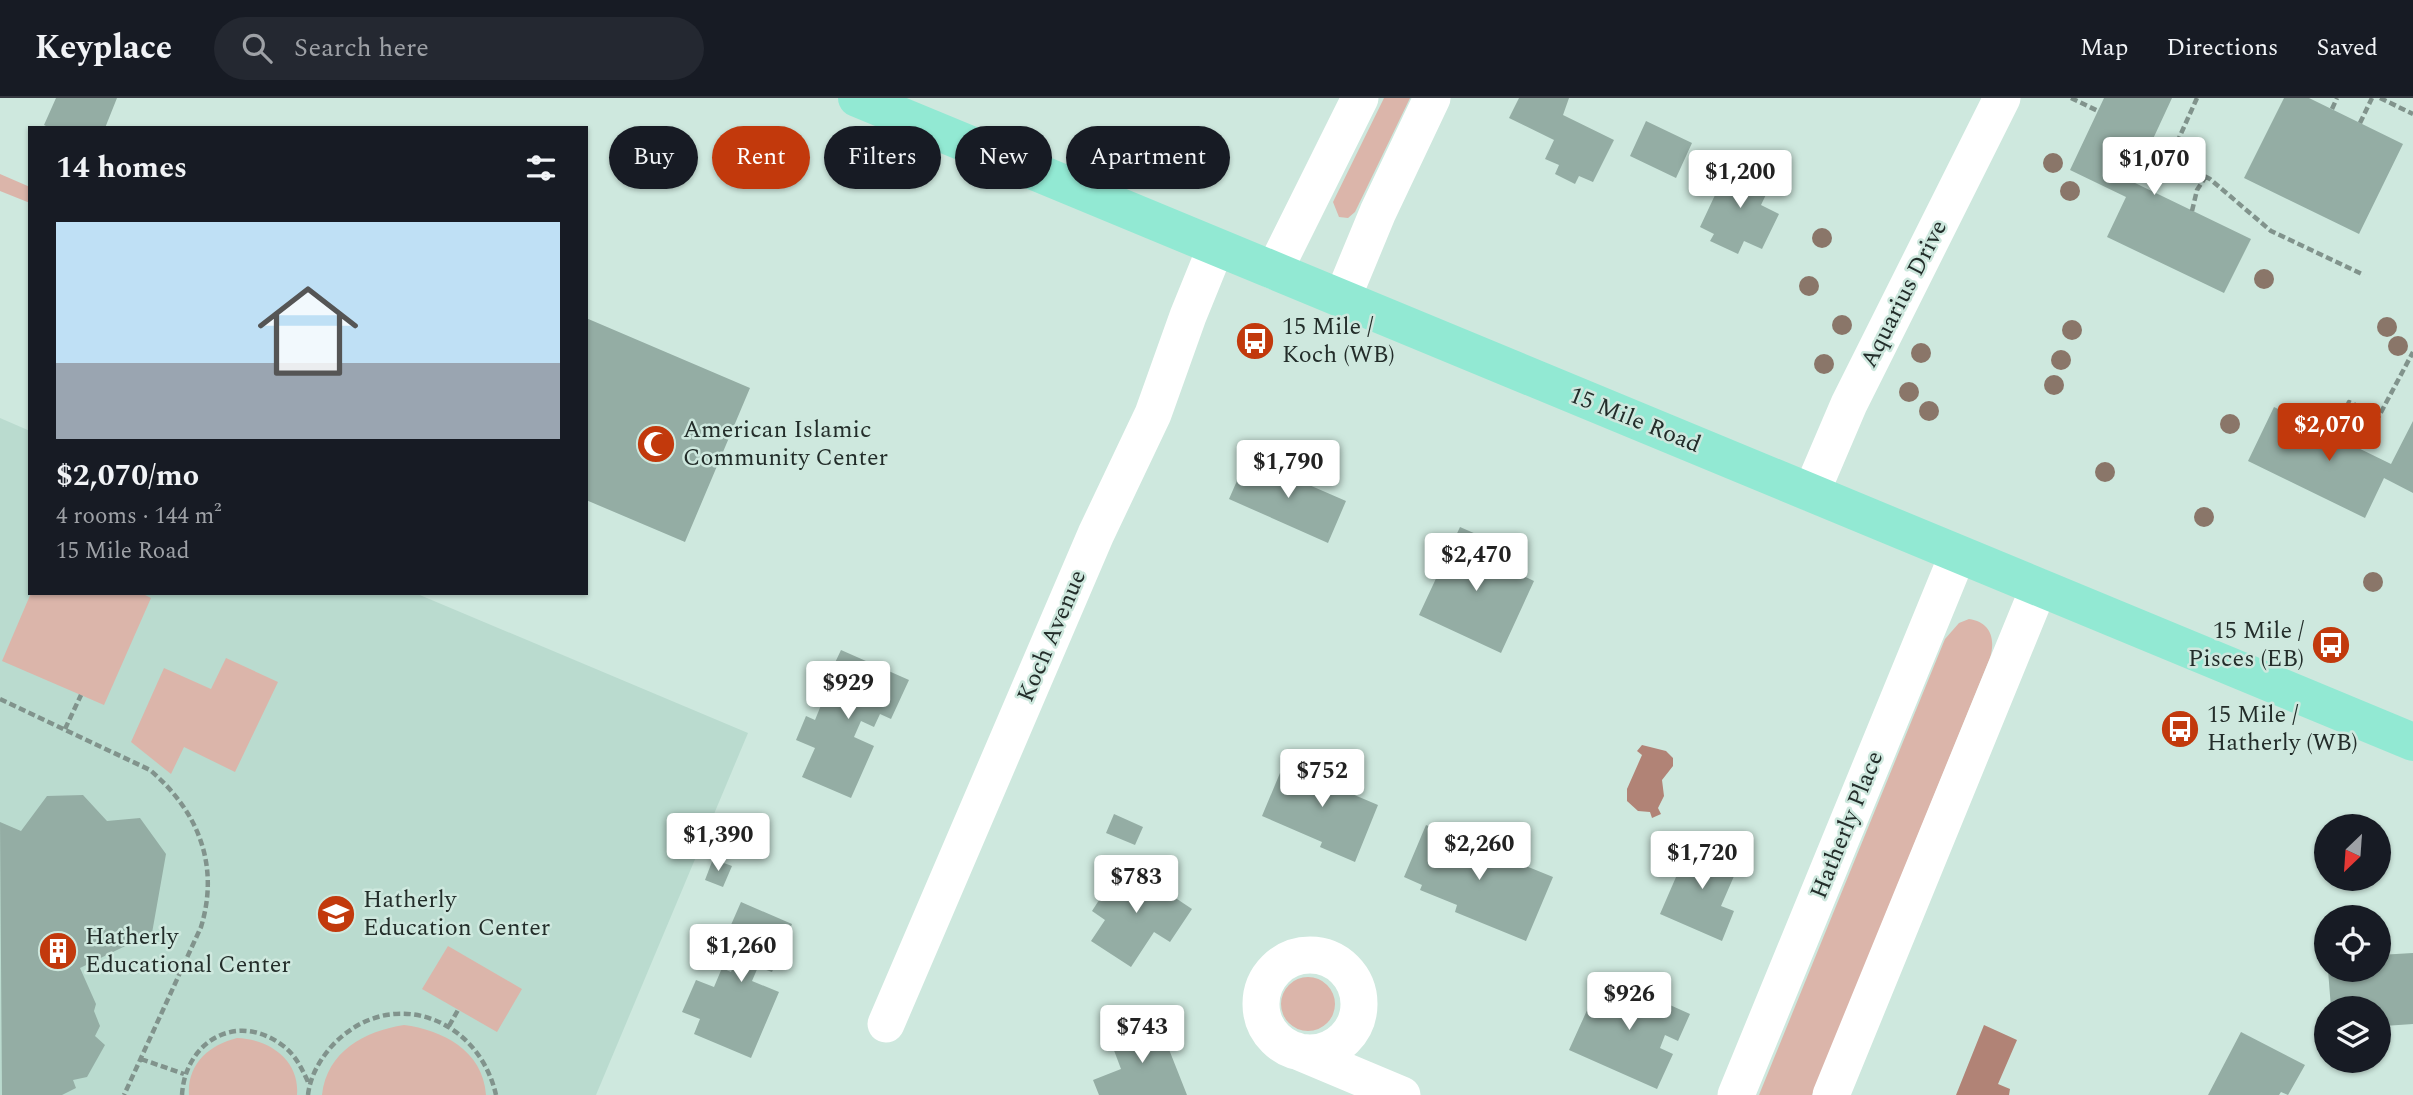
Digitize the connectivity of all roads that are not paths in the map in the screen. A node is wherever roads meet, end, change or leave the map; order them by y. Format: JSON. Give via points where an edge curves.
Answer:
{"nodes":[{"id":1,"x":857,"y":98,"type":"edge"},
{"id":2,"x":1360,"y":98,"type":"edge"},
{"id":3,"x":1432,"y":98,"type":"edge"},
{"id":4,"x":2002,"y":98,"type":"edge"},
{"id":5,"x":1216,"y":247,"type":"junction"},
{"id":6,"x":1273,"y":271,"type":"junction"},
{"id":7,"x":1342,"y":299,"type":"junction"},
{"id":8,"x":1811,"y":493,"type":"junction"},
{"id":9,"x":1958,"y":554,"type":"junction"},
{"id":10,"x":2039,"y":587,"type":"junction"},
{"id":11,"x":2413,"y":742,"type":"edge"},
{"id":12,"x":1358,"y":1016,"type":"junction"},
{"id":13,"x":886,"y":1024,"type":"dead end"},
{"id":14,"x":1294,"y":1051,"type":"junction"},
{"id":15,"x":1401,"y":1094,"type":"edge"},
{"id":16,"x":1736,"y":1095,"type":"edge"},
{"id":17,"x":1831,"y":1095,"type":"edge"}],
"edges":[{"from":1,"to":5,"type":"main road","name":"15 Mile Road"},
{"from":2,"to":6,"type":"street"},
{"from":3,"to":7,"type":"street"},
{"from":4,"to":8,"type":"street","name":"Aquarius Drive","via":[[1849,404]]},
{"from":5,"to":6,"type":"main road","name":"15 Mile Road"},
{"from":5,"to":13,"type":"street","name":"Koch Avenue","via":[[1153,414],[1096,534]]},
{"from":6,"to":7,"type":"main road","name":"15 Mile Road"},
{"from":7,"to":8,"type":"main road","name":"15 Mile Road"},
{"from":8,"to":9,"type":"main road","name":"15 Mile Road"},
{"from":9,"to":10,"type":"main road","name":"15 Mile Road"},
{"from":9,"to":16,"type":"street","name":"Hatherly Place"},
{"from":10,"to":11,"type":"main road","name":"15 Mile Road"},
{"from":10,"to":17,"type":"street"},
{"from":12,"to":14,"type":"street","via":[[1352,1031],[1326,1051]]},
{"from":12,"to":14,"type":"street","via":[[1355,984],[1333,960],[1318,955],[1287,961],[1269,978],[1261,1000],[1269,1031]]},
{"from":12,"to":15,"type":"street","via":[[1364,1050],[1376,1070]]},
{"from":14,"to":15,"type":"street"}]}
